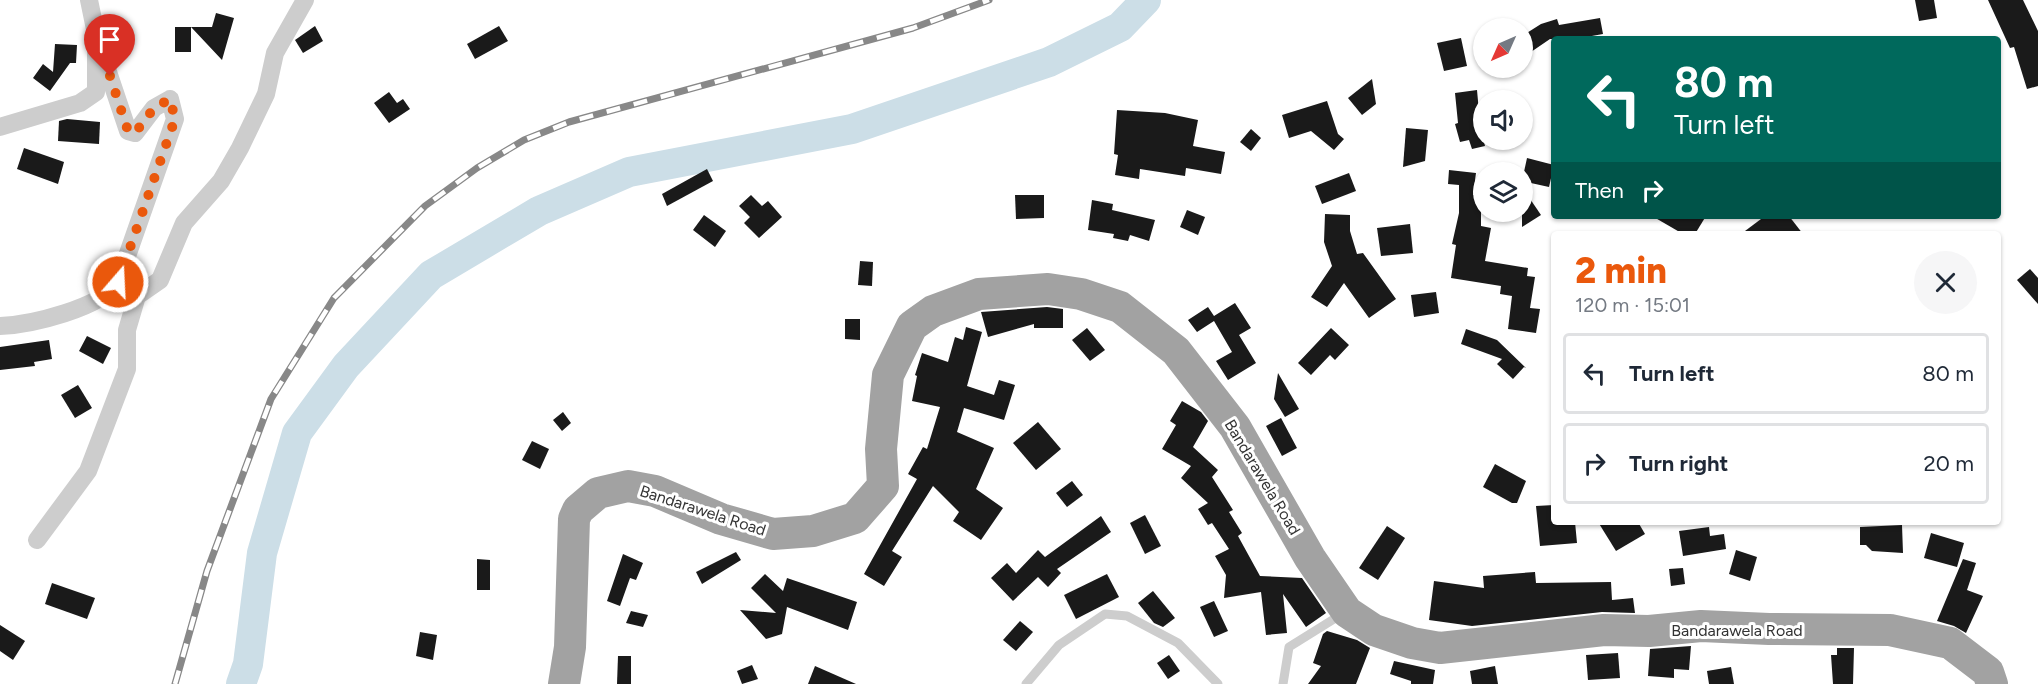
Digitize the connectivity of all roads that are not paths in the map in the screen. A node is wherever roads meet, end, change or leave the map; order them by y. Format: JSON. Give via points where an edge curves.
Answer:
{"nodes":[{"id":1,"x":89,"y":0,"type":"edge"},
{"id":2,"x":305,"y":0,"type":"edge"},
{"id":3,"x":98,"y":39,"type":"junction"},
{"id":4,"x":0,"y":127,"type":"edge"},
{"id":5,"x":118,"y":282,"type":"junction"},
{"id":6,"x":137,"y":296,"type":"junction"},
{"id":7,"x":0,"y":326,"type":"edge"},
{"id":8,"x":36,"y":540,"type":"dead end"},
{"id":9,"x":1347,"y":612,"type":"junction"},
{"id":10,"x":564,"y":684,"type":"edge"},
{"id":11,"x":1026,"y":684,"type":"edge"},
{"id":12,"x":1218,"y":684,"type":"edge"},
{"id":13,"x":1283,"y":684,"type":"edge"},
{"id":14,"x":1992,"y":684,"type":"edge"}],
"edges":[{"from":1,"to":3,"type":"street"},
{"from":2,"to":6,"type":"street","via":[[275,53],[266,94],[240,148],[221,181],[184,223],[160,280]]},
{"from":3,"to":4,"type":"street","via":[[96,92],[80,103]]},
{"from":3,"to":5,"type":"street","via":[[128,131],[135,133],[154,108],[170,99],[175,119]]},
{"from":5,"to":6,"type":"street"},
{"from":5,"to":7,"type":"street","via":[[112,293],[66,313]]},
{"from":6,"to":8,"type":"street","via":[[127,330],[127,369],[88,471]]},
{"from":9,"to":10,"type":"highway","name":"Bandarawela Road","via":[[1310,558],[1235,427],[1176,351],[1120,307],[1082,294],[1048,289],[979,294],[933,311],[912,326],[888,375],[881,449],[883,486],[855,518],[813,531],[773,534],[721,519],[655,491],[628,486],[598,493],[579,510],[574,519],[570,647]]},
{"from":9,"to":13,"type":"lane","via":[[1289,647]]},
{"from":9,"to":14,"type":"highway","name":"Bandarawela Road","via":[[1374,630],[1440,648],[1604,630],[1701,626],[1890,630],[1950,643],[1988,672]]},
{"from":11,"to":12,"type":"lane","via":[[1059,645],[1105,614],[1127,616],[1178,643]]}]}
